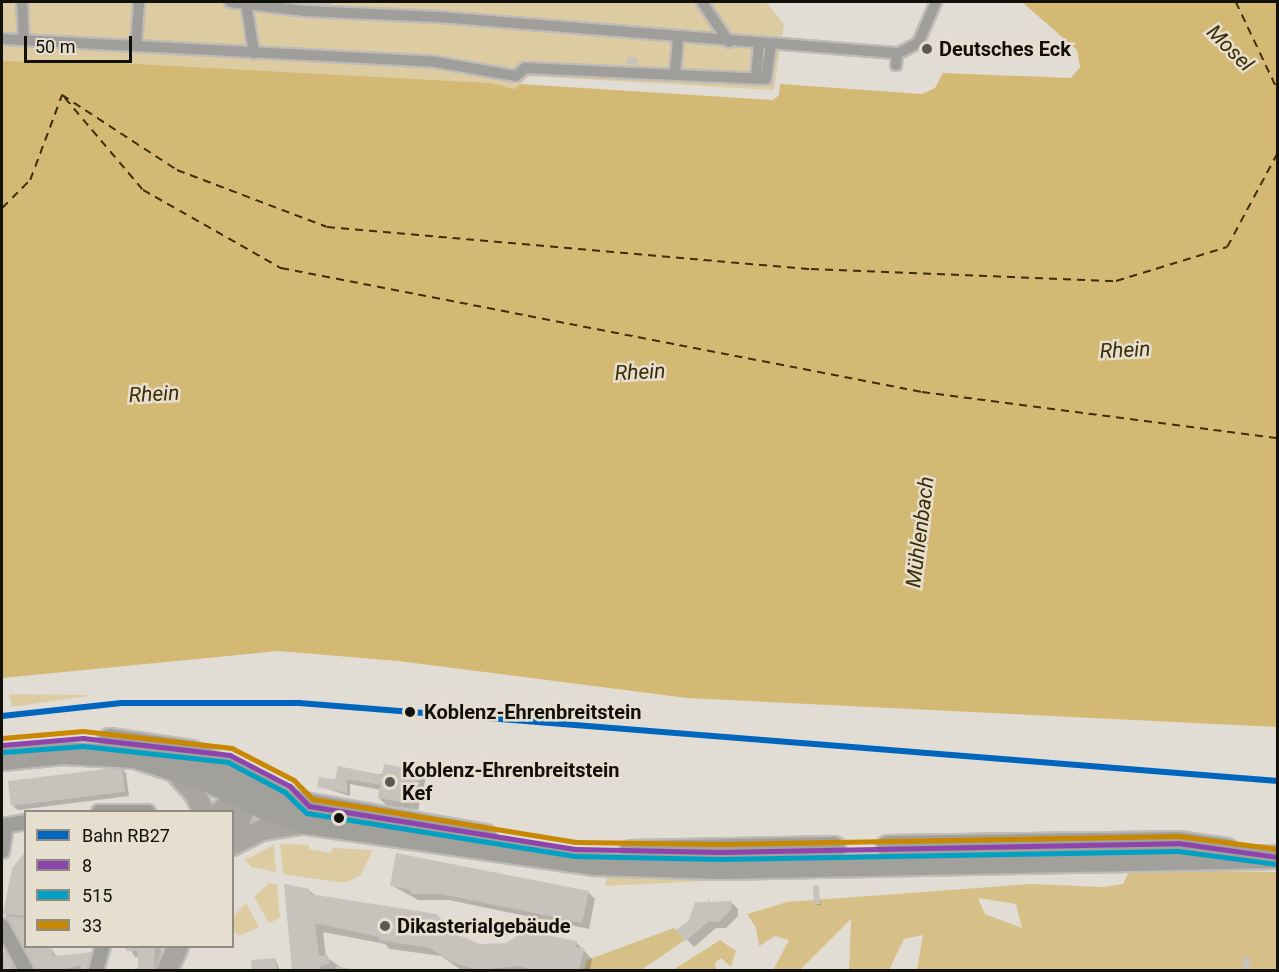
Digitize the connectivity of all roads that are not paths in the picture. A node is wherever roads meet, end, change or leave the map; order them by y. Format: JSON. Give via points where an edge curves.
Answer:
{"nodes":[{"id":1,"x":22,"y":2,"type":"edge"},
{"id":2,"x":139,"y":2,"type":"edge"},
{"id":3,"x":230,"y":2,"type":"edge"},
{"id":4,"x":702,"y":2,"type":"edge"},
{"id":5,"x":936,"y":2,"type":"edge"},
{"id":6,"x":246,"y":3,"type":"junction"},
{"id":7,"x":678,"y":37,"type":"junction"},
{"id":8,"x":2,"y":39,"type":"edge"},
{"id":9,"x":24,"y":40,"type":"junction"},
{"id":10,"x":729,"y":42,"type":"junction"},
{"id":11,"x":759,"y":44,"type":"junction"},
{"id":12,"x":771,"y":45,"type":"junction"},
{"id":13,"x":136,"y":46,"type":"junction"},
{"id":14,"x":254,"y":53,"type":"junction"},
{"id":15,"x":897,"y":53,"type":"junction"},
{"id":16,"x":896,"y":65,"type":"dead end"},
{"id":17,"x":675,"y":73,"type":"junction"},
{"id":18,"x":756,"y":78,"type":"junction"},
{"id":19,"x":2,"y":746,"type":"edge"},
{"id":20,"x":148,"y":752,"type":"junction"},
{"id":21,"x":2,"y":759,"type":"edge"},
{"id":22,"x":171,"y":767,"type":"junction"},
{"id":23,"x":246,"y":793,"type":"junction"},
{"id":24,"x":203,"y":810,"type":"edge"},
{"id":25,"x":223,"y":810,"type":"edge"},
{"id":26,"x":24,"y":822,"type":"edge"},
{"id":27,"x":307,"y":823,"type":"junction"},
{"id":28,"x":4,"y":825,"type":"edge"},
{"id":29,"x":234,"y":836,"type":"edge"},
{"id":30,"x":234,"y":842,"type":"edge"},
{"id":31,"x":2,"y":851,"type":"edge"},
{"id":32,"x":1269,"y":857,"type":"edge"},
{"id":33,"x":2,"y":926,"type":"edge"},
{"id":34,"x":102,"y":948,"type":"edge"},
{"id":35,"x":168,"y":948,"type":"edge"},
{"id":36,"x":177,"y":948,"type":"edge"},
{"id":37,"x":26,"y":970,"type":"edge"},
{"id":38,"x":96,"y":970,"type":"edge"},
{"id":39,"x":167,"y":970,"type":"edge"}],
"edges":[{"from":1,"to":9,"type":"street"},
{"from":2,"to":13,"type":"street"},
{"from":3,"to":6,"type":"street"},
{"from":4,"to":10,"type":"street"},
{"from":5,"to":15,"type":"street","via":[[918,44]]},
{"from":6,"to":7,"type":"street","via":[[305,11],[440,17]]},
{"from":6,"to":14,"type":"street"},
{"from":7,"to":10,"type":"street"},
{"from":7,"to":17,"type":"street"},
{"from":8,"to":9,"type":"street"},
{"from":9,"to":13,"type":"street"},
{"from":10,"to":11,"type":"street"},
{"from":11,"to":12,"type":"street"},
{"from":11,"to":18,"type":"street"},
{"from":12,"to":15,"type":"street"},
{"from":12,"to":18,"type":"street","via":[[766,79]]},
{"from":13,"to":14,"type":"street"},
{"from":14,"to":17,"type":"street","via":[[436,62],[516,76],[525,68]]},
{"from":15,"to":16,"type":"street"},
{"from":17,"to":18,"type":"street"},
{"from":19,"to":20,"type":"main road","via":[[67,738]]},
{"from":20,"to":21,"type":"main road"},
{"from":20,"to":22,"type":"main road"},
{"from":20,"to":23,"type":"main road","via":[[208,758]]},
{"from":22,"to":23,"type":"main road"},
{"from":22,"to":24,"type":"main road","via":[[196,795]]},
{"from":23,"to":25,"type":"main road"},
{"from":23,"to":27,"type":"main road"},
{"from":23,"to":29,"type":"main road"},
{"from":23,"to":32,"type":"main road","via":[[520,843],[592,850],[710,852],[1178,843]]},
{"from":26,"to":28,"type":"street"},
{"from":27,"to":30,"type":"main road","via":[[262,830]]},
{"from":27,"to":32,"type":"main road","via":[[478,850],[669,868],[878,862],[1223,861]]},
{"from":28,"to":31,"type":"street"},
{"from":33,"to":37,"type":"street"},
{"from":34,"to":38,"type":"street"},
{"from":35,"to":39,"type":"main road"},
{"from":36,"to":39,"type":"main road"}]}
